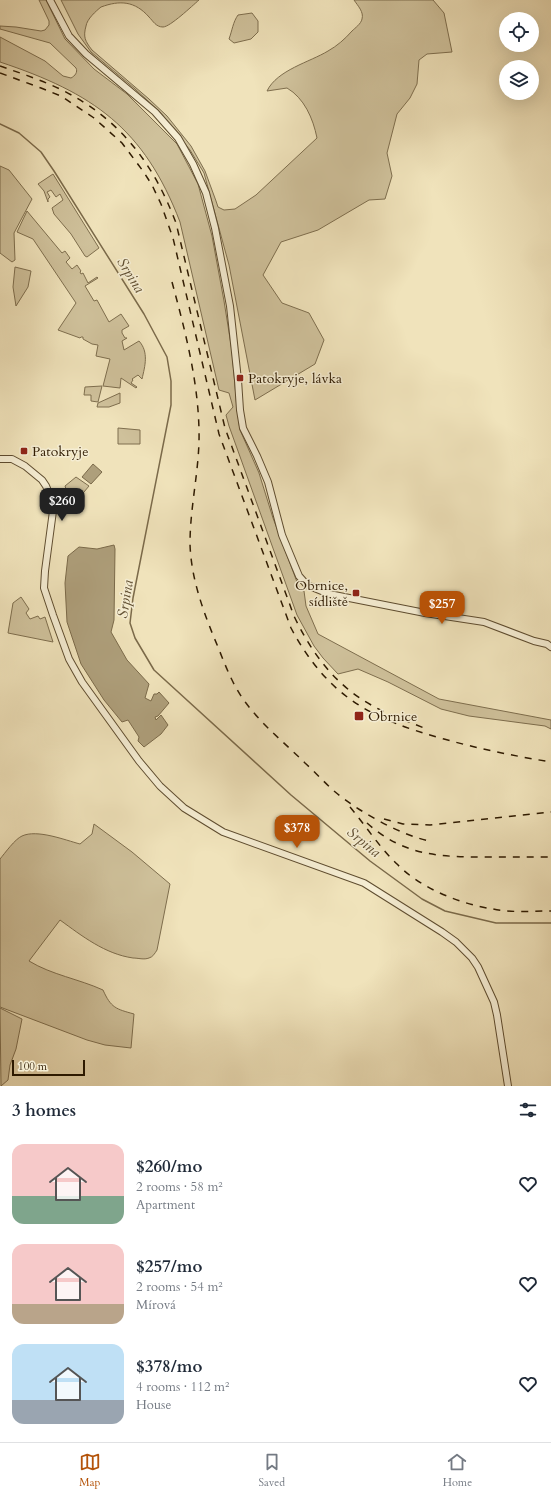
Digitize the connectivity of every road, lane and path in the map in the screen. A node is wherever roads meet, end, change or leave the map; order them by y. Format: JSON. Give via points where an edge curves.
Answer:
{"nodes":[{"id":1,"x":50,"y":0,"type":"edge"},
{"id":2,"x":0,"y":459,"type":"edge"},
{"id":3,"x":551,"y":647,"type":"edge"},
{"id":4,"x":508,"y":1086,"type":"edge"}],
"edges":[{"from":1,"to":3,"type":"street","via":[[69,36],[86,54],[155,112],[178,138],[206,193],[230,306],[243,428],[268,482],[282,535],[298,576],[317,590],[425,613],[484,622]]},
{"from":2,"to":4,"type":"street","via":[[12,459],[25,466],[46,486],[54,511],[44,588],[52,615],[82,682],[139,761],[160,786],[184,808],[223,832],[364,883],[456,942],[478,967],[494,1002]]}]}
